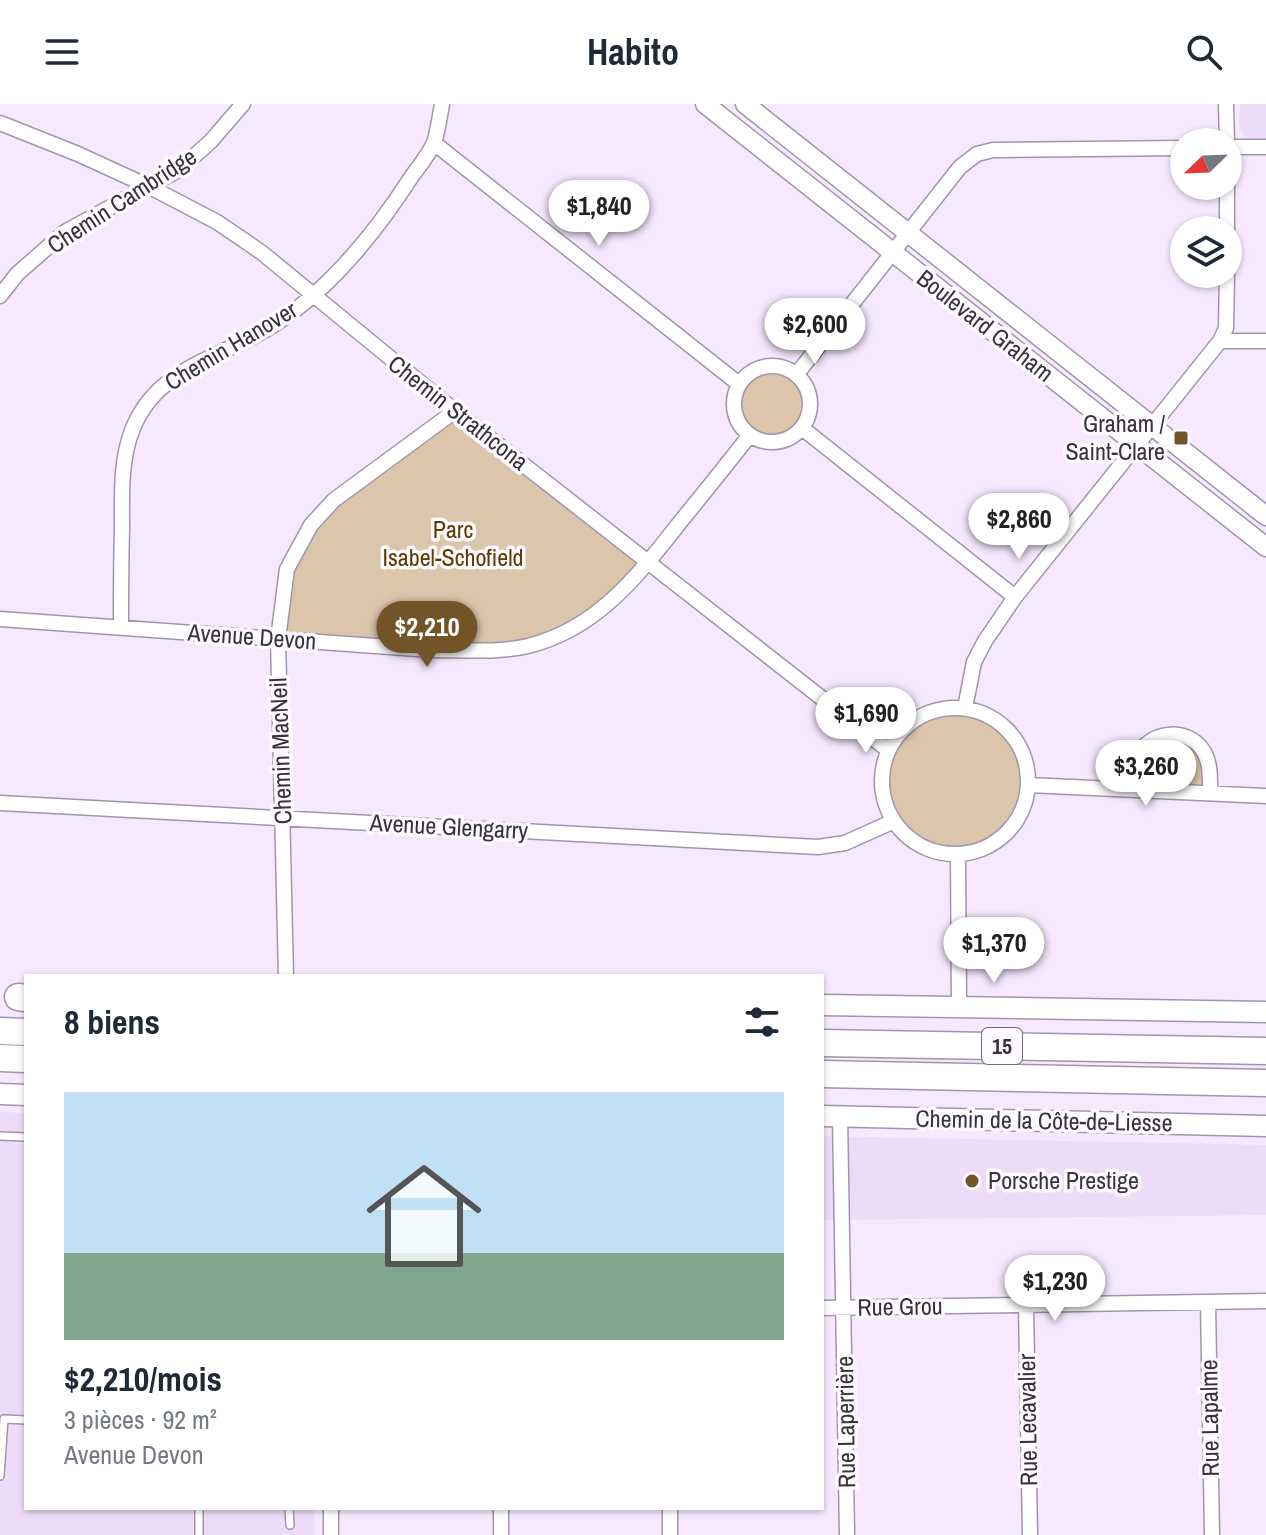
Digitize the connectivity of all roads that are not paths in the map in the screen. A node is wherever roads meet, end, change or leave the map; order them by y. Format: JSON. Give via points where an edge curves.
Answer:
{"nodes":[{"id":1,"x":243,"y":104,"type":"edge"},
{"id":2,"x":442,"y":104,"type":"edge"},
{"id":3,"x":705,"y":104,"type":"edge"},
{"id":4,"x":745,"y":104,"type":"edge"},
{"id":5,"x":1226,"y":104,"type":"edge"},
{"id":6,"x":0,"y":123,"type":"edge"},
{"id":7,"x":1227,"y":128,"type":"edge"},
{"id":8,"x":434,"y":143,"type":"junction"},
{"id":9,"x":1242,"y":146,"type":"edge"},
{"id":10,"x":1266,"y":147,"type":"edge"},
{"id":11,"x":1170,"y":148,"type":"edge"},
{"id":12,"x":150,"y":187,"type":"junction"},
{"id":13,"x":908,"y":233,"type":"junction"},
{"id":14,"x":893,"y":253,"type":"junction"},
{"id":15,"x":1227,"y":288,"type":"edge"},
{"id":16,"x":0,"y":296,"type":"edge"},
{"id":17,"x":312,"y":296,"type":"junction"},
{"id":18,"x":1220,"y":341,"type":"junction"},
{"id":19,"x":1266,"y":341,"type":"edge"},
{"id":20,"x":796,"y":375,"type":"junction"},
{"id":21,"x":739,"y":384,"type":"junction"},
{"id":22,"x":455,"y":411,"type":"junction"},
{"id":23,"x":1153,"y":426,"type":"junction"},
{"id":24,"x":802,"y":428,"type":"junction"},
{"id":25,"x":750,"y":435,"type":"junction"},
{"id":26,"x":1137,"y":445,"type":"junction"},
{"id":27,"x":1266,"y":516,"type":"edge"},
{"id":28,"x":1266,"y":547,"type":"edge"},
{"id":29,"x":649,"y":562,"type":"junction"},
{"id":30,"x":1015,"y":597,"type":"junction"},
{"id":31,"x":0,"y":619,"type":"edge"},
{"id":32,"x":121,"y":627,"type":"junction"},
{"id":33,"x":278,"y":639,"type":"junction"},
{"id":34,"x":965,"y":708,"type":"junction"},
{"id":35,"x":888,"y":750,"type":"junction"},
{"id":36,"x":1028,"y":785,"type":"junction"},
{"id":37,"x":1135,"y":788,"type":"junction"},
{"id":38,"x":1210,"y":793,"type":"junction"},
{"id":39,"x":1266,"y":796,"type":"edge"},
{"id":40,"x":0,"y":803,"type":"edge"},
{"id":41,"x":283,"y":818,"type":"junction"},
{"id":42,"x":894,"y":821,"type":"junction"},
{"id":43,"x":958,"y":855,"type":"junction"},
{"id":44,"x":286,"y":974,"type":"edge"},
{"id":45,"x":824,"y":1005,"type":"edge"},
{"id":46,"x":959,"y":1007,"type":"junction"},
{"id":47,"x":1266,"y":1012,"type":"edge"},
{"id":48,"x":0,"y":1031,"type":"edge"},
{"id":49,"x":24,"y":1032,"type":"edge"},
{"id":50,"x":824,"y":1043,"type":"edge"},
{"id":51,"x":1266,"y":1051,"type":"edge"},
{"id":52,"x":0,"y":1058,"type":"edge"},
{"id":53,"x":24,"y":1059,"type":"edge"},
{"id":54,"x":824,"y":1074,"type":"edge"},
{"id":55,"x":1266,"y":1083,"type":"edge"},
{"id":56,"x":0,"y":1094,"type":"edge"},
{"id":57,"x":24,"y":1095,"type":"edge"},
{"id":58,"x":831,"y":1116,"type":"edge"},
{"id":59,"x":1266,"y":1126,"type":"edge"},
{"id":60,"x":0,"y":1136,"type":"edge"},
{"id":61,"x":24,"y":1137,"type":"edge"},
{"id":62,"x":1266,"y":1301,"type":"edge"},
{"id":63,"x":1208,"y":1302,"type":"junction"},
{"id":64,"x":1026,"y":1305,"type":"junction"},
{"id":65,"x":824,"y":1308,"type":"edge"},
{"id":66,"x":844,"y":1308,"type":"junction"},
{"id":67,"x":24,"y":1420,"type":"edge"},
{"id":68,"x":0,"y":1476,"type":"edge"},
{"id":69,"x":199,"y":1510,"type":"edge"},
{"id":70,"x":289,"y":1510,"type":"edge"},
{"id":71,"x":331,"y":1510,"type":"edge"},
{"id":72,"x":501,"y":1510,"type":"edge"},
{"id":73,"x":670,"y":1510,"type":"edge"},
{"id":74,"x":290,"y":1525,"type":"dead end"},
{"id":75,"x":199,"y":1535,"type":"edge"},
{"id":76,"x":331,"y":1535,"type":"edge"},
{"id":77,"x":501,"y":1535,"type":"edge"},
{"id":78,"x":670,"y":1535,"type":"edge"},
{"id":79,"x":847,"y":1535,"type":"edge"},
{"id":80,"x":1030,"y":1535,"type":"edge"},
{"id":81,"x":1212,"y":1535,"type":"edge"}],
"edges":[{"from":1,"to":12,"type":"street","name":"Chemin Cambridge","via":[[180,169]]},
{"from":2,"to":8,"type":"street","name":"Chemin Hanover"},
{"from":3,"to":14,"type":"street","name":"Boulevard Graham"},
{"from":4,"to":13,"type":"street","name":"Boulevard Graham"},
{"from":5,"to":7,"type":"street"},
{"from":6,"to":12,"type":"street","name":"Chemin Strathcona"},
{"from":8,"to":17,"type":"street","name":"Chemin Hanover","via":[[370,236]]},
{"from":8,"to":21,"type":"street"},
{"from":9,"to":10,"type":"street"},
{"from":11,"to":13,"type":"street","via":[[977,154],[960,167]]},
{"from":12,"to":16,"type":"street","name":"Chemin Cambridge","via":[[65,232]]},
{"from":12,"to":17,"type":"street","name":"Chemin Strathcona","via":[[217,222]]},
{"from":13,"to":14,"type":"street"},
{"from":13,"to":23,"type":"street","name":"Boulevard Graham"},
{"from":14,"to":20,"type":"street"},
{"from":14,"to":26,"type":"street","name":"Boulevard Graham"},
{"from":15,"to":18,"type":"street","via":[[1226,328]]},
{"from":17,"to":22,"type":"street","name":"Chemin Strathcona"},
{"from":17,"to":32,"type":"street","name":"Chemin Hanover","via":[[273,325],[168,379],[147,402],[125,454]]},
{"from":18,"to":19,"type":"street"},
{"from":18,"to":23,"type":"street"},
{"from":20,"to":21,"type":"street","via":[[767,366]]},
{"from":20,"to":24,"type":"street","via":[[809,397]]},
{"from":21,"to":25,"type":"street","via":[[734,412]]},
{"from":22,"to":29,"type":"street","name":"Chemin Strathcona"},
{"from":22,"to":33,"type":"street","name":"Chemin MacNeil","via":[[334,500],[311,525],[287,569]]},
{"from":23,"to":26,"type":"street"},
{"from":23,"to":27,"type":"street","name":"Boulevard Graham"},
{"from":24,"to":25,"type":"street","via":[[774,442]]},
{"from":24,"to":30,"type":"street"},
{"from":25,"to":29,"type":"street","name":"Avenue Devon"},
{"from":26,"to":28,"type":"street","name":"Boulevard Graham"},
{"from":26,"to":30,"type":"street"},
{"from":29,"to":33,"type":"street","name":"Avenue Devon","via":[[586,622],[528,646],[431,650]]},
{"from":29,"to":35,"type":"street","name":"Chemin Strathcona"},
{"from":30,"to":34,"type":"street","via":[[974,662]]},
{"from":31,"to":32,"type":"street","name":"Avenue Devon"},
{"from":32,"to":33,"type":"street","name":"Avenue Devon"},
{"from":33,"to":41,"type":"street","name":"Chemin MacNeil"},
{"from":34,"to":35,"type":"street","via":[[934,710],[914,720]]},
{"from":34,"to":36,"type":"street","via":[[986,713],[1018,743]]},
{"from":35,"to":42,"type":"street","via":[[881,782]]},
{"from":36,"to":37,"type":"street"},
{"from":36,"to":43,"type":"street","via":[[1011,829],[978,851]]},
{"from":37,"to":38,"type":"street"},
{"from":37,"to":38,"type":"street","via":[[1139,752],[1154,738],[1172,734],[1201,747]]},
{"from":38,"to":39,"type":"street"},
{"from":40,"to":41,"type":"street","name":"Avenue Glengarry"},
{"from":41,"to":42,"type":"street","name":"Avenue Glengarry","via":[[818,847],[845,843]]},
{"from":41,"to":44,"type":"street","name":"Chemin MacNeil"},
{"from":42,"to":43,"type":"street","via":[[920,845]]},
{"from":43,"to":46,"type":"street"},
{"from":45,"to":46,"type":"main road"},
{"from":46,"to":47,"type":"main road"},
{"from":48,"to":49,"type":"highway"},
{"from":50,"to":51,"type":"highway","number":"15"},
{"from":52,"to":53,"type":"highway"},
{"from":54,"to":55,"type":"highway","number":"15"},
{"from":56,"to":57,"type":"main road"},
{"from":58,"to":59,"type":"main road","name":"Chemin de la Côte-de-Liesse"},
{"from":58,"to":66,"type":"street","name":"Rue Laperrière"},
{"from":60,"to":61,"type":"lane"},
{"from":62,"to":63,"type":"street","name":"Rue Grou"},
{"from":63,"to":64,"type":"street","name":"Rue Grou"},
{"from":63,"to":81,"type":"street","name":"Rue Lapalme"},
{"from":64,"to":66,"type":"street","name":"Rue Grou"},
{"from":64,"to":80,"type":"street","name":"Rue Lecavalier"},
{"from":65,"to":66,"type":"street","name":"Rue Grou"},
{"from":66,"to":79,"type":"street","name":"Rue Laperrière"},
{"from":67,"to":68,"type":"lane","via":[[4,1419]]},
{"from":69,"to":75,"type":"lane"},
{"from":70,"to":74,"type":"lane"},
{"from":71,"to":76,"type":"street"},
{"from":72,"to":77,"type":"street"},
{"from":73,"to":78,"type":"street"}]}
